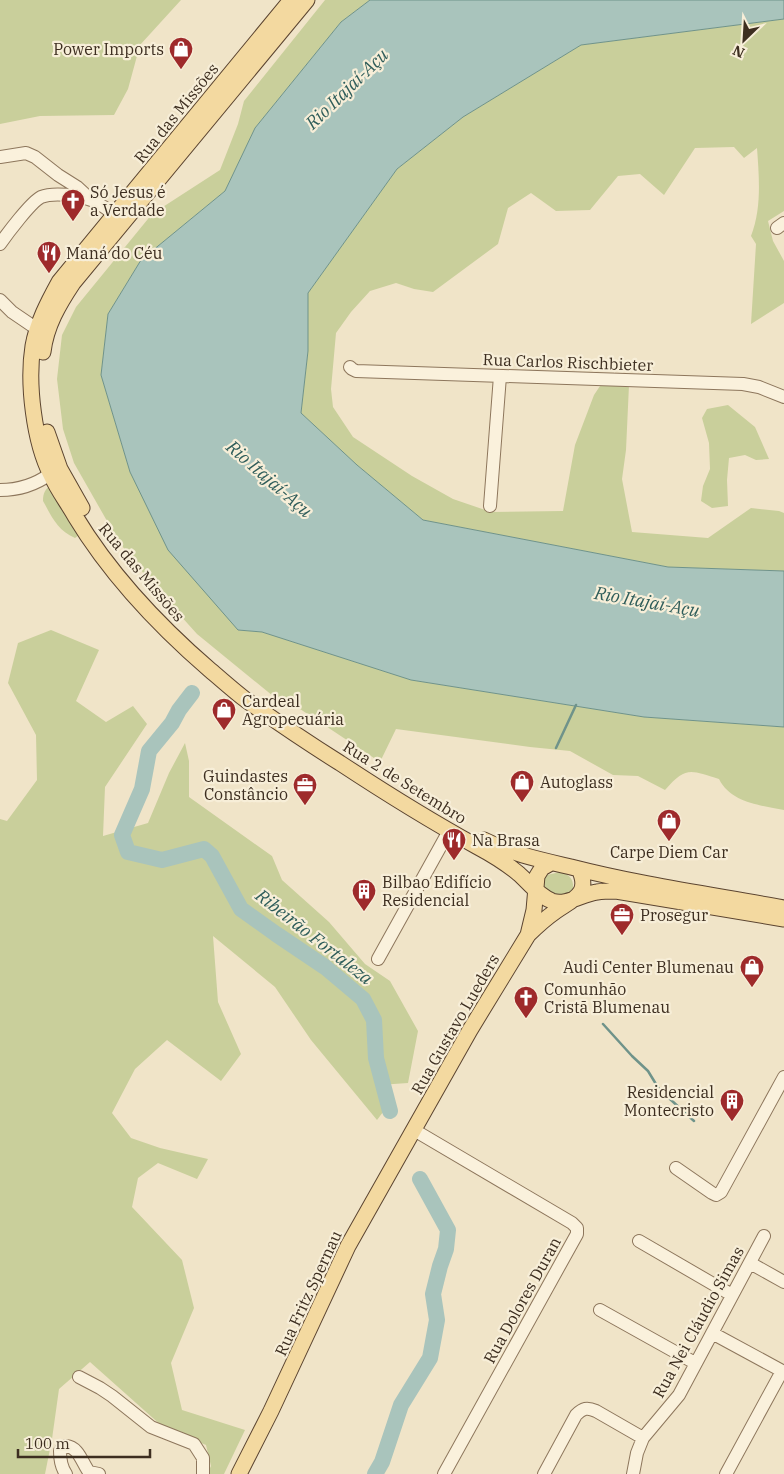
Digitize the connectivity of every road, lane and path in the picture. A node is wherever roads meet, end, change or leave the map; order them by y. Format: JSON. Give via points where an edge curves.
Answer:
{"nodes":[{"id":1,"x":291,"y":0,"type":"edge"},
{"id":2,"x":306,"y":0,"type":"edge"},
{"id":3,"x":0,"y":156,"type":"edge"},
{"id":4,"x":90,"y":200,"type":"junction"},
{"id":5,"x":114,"y":214,"type":"junction"},
{"id":6,"x":4,"y":229,"type":"edge"},
{"id":7,"x":0,"y":244,"type":"edge"},
{"id":8,"x":0,"y":300,"type":"edge"},
{"id":9,"x":37,"y":329,"type":"junction"},
{"id":10,"x":350,"y":367,"type":"dead end"},
{"id":11,"x":500,"y":376,"type":"junction"},
{"id":12,"x":784,"y":396,"type":"edge"},
{"id":13,"x":55,"y":472,"type":"junction"},
{"id":14,"x":0,"y":490,"type":"edge"},
{"id":15,"x":490,"y":506,"type":"dead end"},
{"id":16,"x":198,"y":655,"type":"junction"},
{"id":17,"x":449,"y":831,"type":"junction"},
{"id":18,"x":551,"y":863,"type":"junction"},
{"id":19,"x":579,"y":869,"type":"junction"},
{"id":20,"x":536,"y":890,"type":"junction"},
{"id":21,"x":574,"y":899,"type":"junction"},
{"id":22,"x":784,"y":908,"type":"edge"},
{"id":23,"x":784,"y":919,"type":"edge"},
{"id":24,"x":528,"y":935,"type":"junction"},
{"id":25,"x":378,"y":958,"type":"dead end"},
{"id":26,"x":784,"y":1077,"type":"edge"},
{"id":27,"x":414,"y":1130,"type":"junction"},
{"id":28,"x":676,"y":1168,"type":"dead end"},
{"id":29,"x":764,"y":1236,"type":"dead end"},
{"id":30,"x":639,"y":1241,"type":"dead end"},
{"id":31,"x":750,"y":1263,"type":"junction"},
{"id":32,"x":784,"y":1282,"type":"edge"},
{"id":33,"x":732,"y":1295,"type":"junction"},
{"id":34,"x":600,"y":1310,"type":"dead end"},
{"id":35,"x":712,"y":1333,"type":"junction"},
{"id":36,"x":695,"y":1363,"type":"junction"},
{"id":37,"x":783,"y":1372,"type":"edge"},
{"id":38,"x":79,"y":1377,"type":"dead end"},
{"id":39,"x":643,"y":1438,"type":"junction"},
{"id":40,"x":66,"y":1474,"type":"edge"},
{"id":41,"x":99,"y":1474,"type":"edge"},
{"id":42,"x":203,"y":1474,"type":"edge"},
{"id":43,"x":238,"y":1474,"type":"edge"},
{"id":44,"x":444,"y":1474,"type":"edge"},
{"id":45,"x":544,"y":1474,"type":"edge"},
{"id":46,"x":632,"y":1474,"type":"edge"},
{"id":47,"x":726,"y":1474,"type":"edge"}],
"edges":[{"from":1,"to":5,"type":"main road","name":"Rua das Missões"},
{"from":2,"to":13,"type":"main road","name":"Rua das Missões","via":[[73,282],[61,301],[44,340],[40,378],[44,422]]},
{"from":3,"to":4,"type":"street","via":[[26,154],[35,157]]},
{"from":4,"to":5,"type":"street"},
{"from":4,"to":6,"type":"street","via":[[54,195],[40,198],[18,222]]},
{"from":5,"to":9,"type":"main road","name":"Rua das Missões","via":[[59,282]]},
{"from":6,"to":7,"type":"street"},
{"from":8,"to":9,"type":"street"},
{"from":9,"to":13,"type":"main road","name":"Rua das Missões","via":[[31,364],[33,404],[38,440]]},
{"from":10,"to":11,"type":"street","name":"Rua Carlos Rischbieter","via":[[356,370]]},
{"from":11,"to":12,"type":"street","name":"Rua Carlos Rischbieter","via":[[743,384]]},
{"from":11,"to":15,"type":"street"},
{"from":13,"to":14,"type":"street","via":[[33,485]]},
{"from":13,"to":16,"type":"main road","name":"Rua das Missões","via":[[102,557],[176,640]]},
{"from":16,"to":17,"type":"main road","name":"Rua 2 de Setembro","via":[[244,699],[382,791]]},
{"from":16,"to":18,"type":"main road","name":"Rua 2 de Setembro","via":[[276,710],[452,824],[498,847]]},
{"from":17,"to":20,"type":"main road","name":"Rua 2 de Setembro","via":[[506,864]]},
{"from":17,"to":25,"type":"street"},
{"from":18,"to":19,"type":"main road","name":"Rua 2 de Setembro"},
{"from":18,"to":20,"type":"main road","via":[[537,876]]},
{"from":19,"to":21,"type":"main road","via":[[582,888]]},
{"from":19,"to":22,"type":"main road","name":"Rua 2 de Setembro"},
{"from":20,"to":21,"type":"main road","name":"Rua 2 de Setembro","via":[[553,902]]},
{"from":20,"to":24,"type":"main road","name":"Rua Gustavo Lueders"},
{"from":21,"to":23,"type":"main road","name":"Rua 2 de Setembro","via":[[616,891]]},
{"from":21,"to":24,"type":"main road","name":"Rua Gustavo Lueders"},
{"from":24,"to":27,"type":"main road","name":"Rua Gustavo Lueders"},
{"from":26,"to":28,"type":"street","via":[[721,1192],[712,1193]]},
{"from":27,"to":43,"type":"main road","name":"Rua Fritz Spernau","via":[[348,1246]]},
{"from":27,"to":44,"type":"street","name":"Rua Dolores Duran","via":[[577,1228],[577,1234]]},
{"from":29,"to":31,"type":"street","name":"Rua Nei Cláudio Simas"},
{"from":30,"to":33,"type":"street"},
{"from":31,"to":32,"type":"street"},
{"from":31,"to":33,"type":"street","name":"Rua Nei Cláudio Simas"},
{"from":33,"to":35,"type":"street","name":"Rua Nei Cláudio Simas"},
{"from":34,"to":36,"type":"street"},
{"from":35,"to":36,"type":"street","name":"Rua Nei Cláudio Simas"},
{"from":35,"to":37,"type":"street"},
{"from":36,"to":39,"type":"street","name":"Rua Nei Cláudio Simas","via":[[679,1395]]},
{"from":37,"to":47,"type":"street"},
{"from":38,"to":42,"type":"street","via":[[112,1396],[151,1427],[194,1444],[203,1458]]},
{"from":39,"to":45,"type":"street","via":[[596,1411],[584,1408],[576,1415]]},
{"from":39,"to":46,"type":"street","name":"Rua Nei Cláudio Simas"},
{"from":40,"to":41,"type":"street","via":[[60,1460],[60,1451],[66,1446],[76,1451],[89,1472]]}]}
